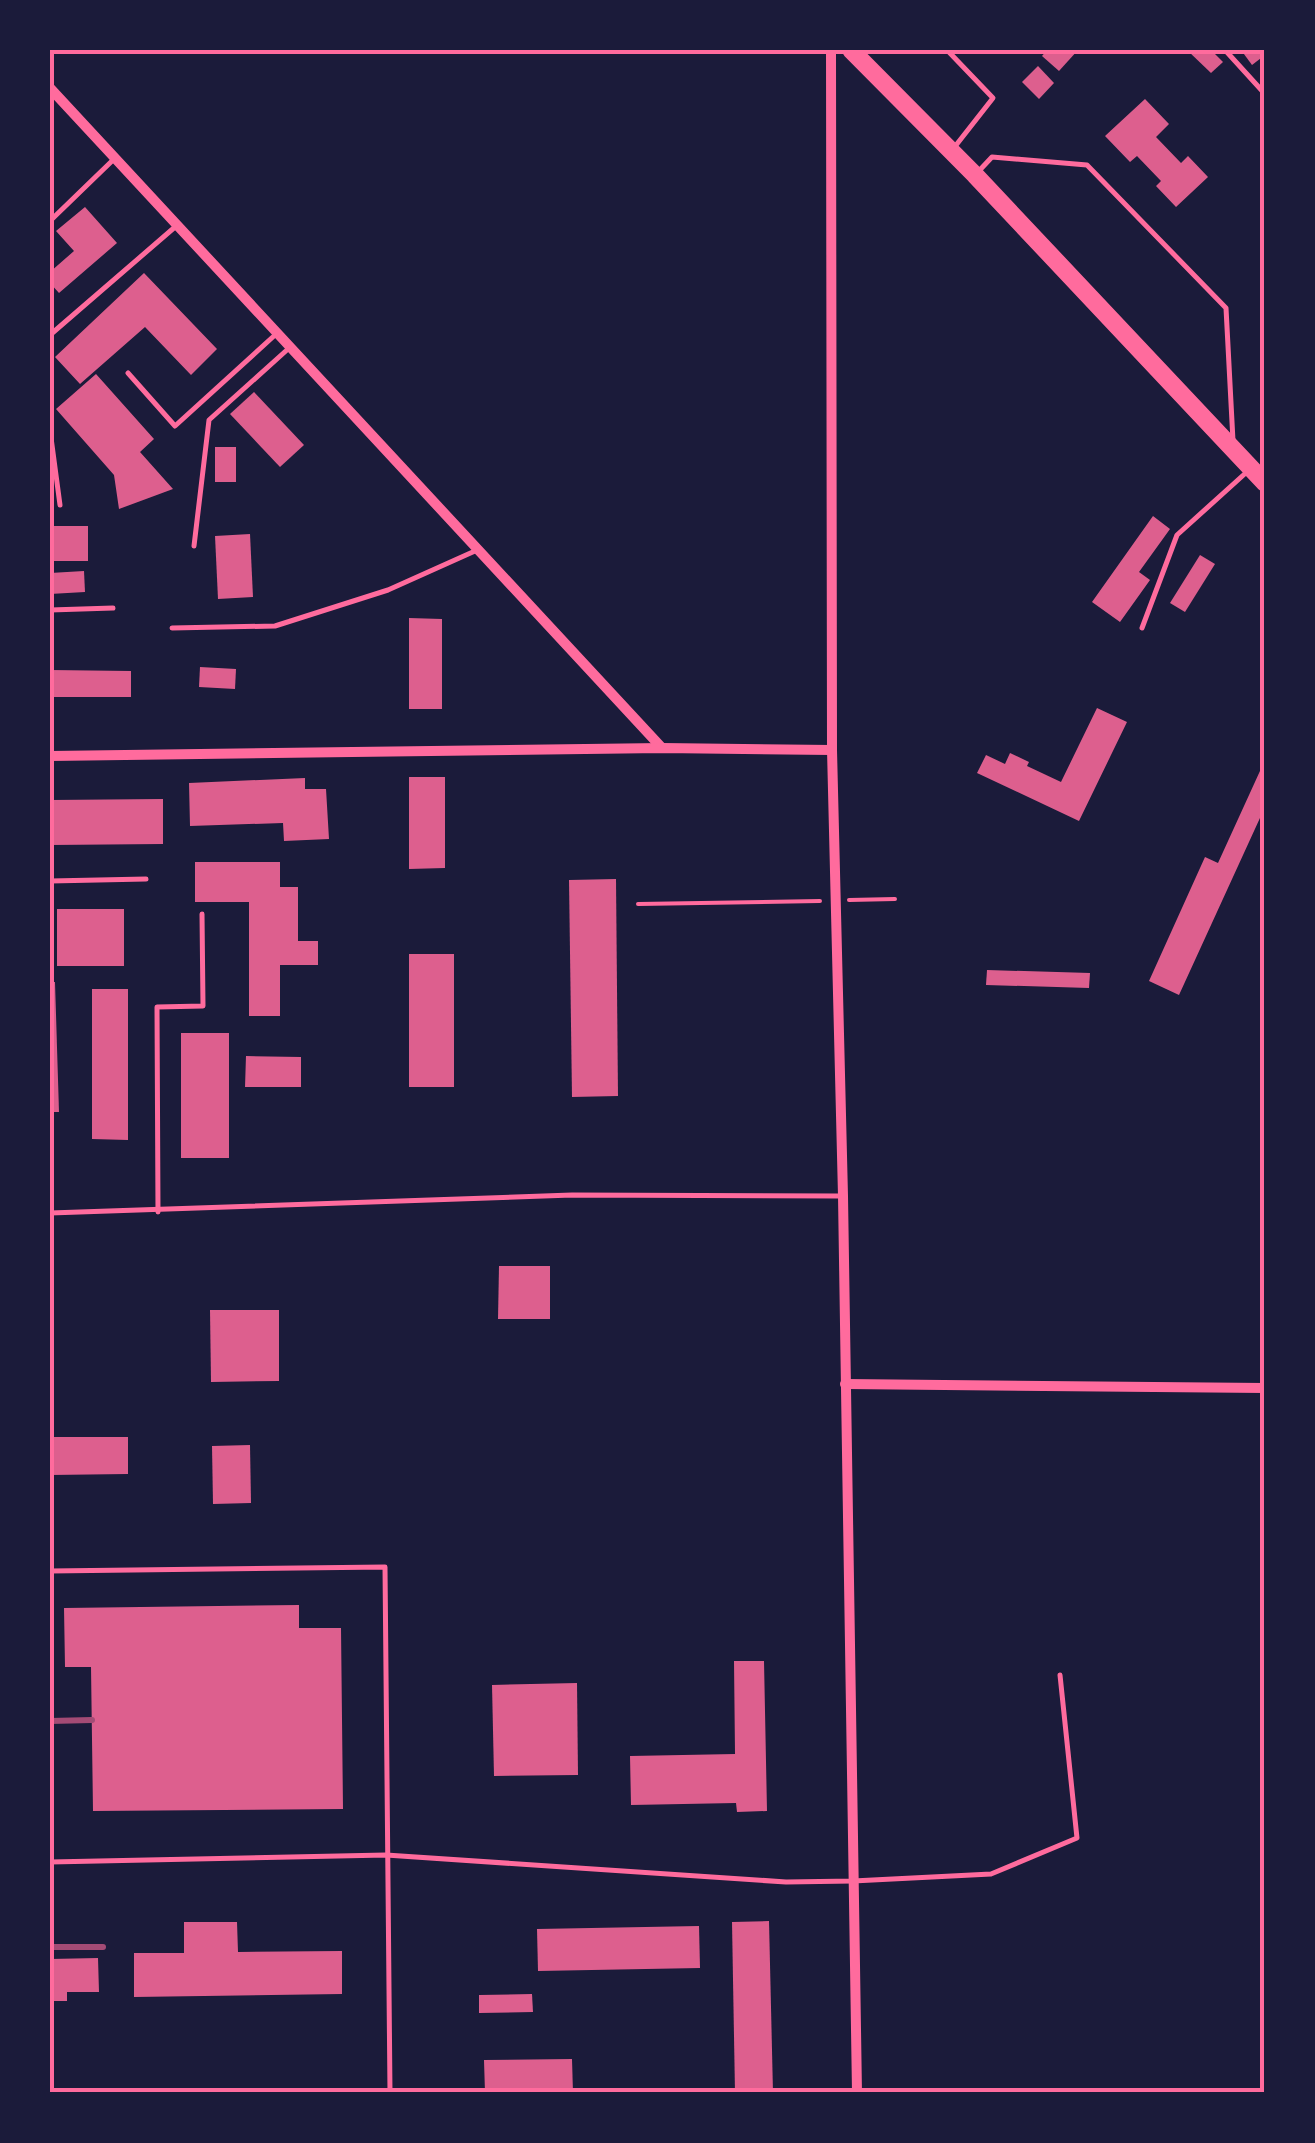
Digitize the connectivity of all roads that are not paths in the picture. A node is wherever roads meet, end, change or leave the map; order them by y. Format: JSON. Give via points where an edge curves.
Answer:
{"nodes":[{"id":1,"x":831,"y":50,"type":"edge"},
{"id":2,"x":852,"y":50,"type":"edge"},
{"id":3,"x":947,"y":50,"type":"edge"},
{"id":4,"x":1225,"y":50,"type":"edge"},
{"id":5,"x":1265,"y":82,"type":"edge"},
{"id":6,"x":1258,"y":87,"type":"junction"},
{"id":7,"x":50,"y":88,"type":"edge"},
{"id":8,"x":1265,"y":94,"type":"edge"},
{"id":9,"x":951,"y":151,"type":"junction"},
{"id":10,"x":115,"y":158,"type":"junction"},
{"id":11,"x":975,"y":175,"type":"junction"},
{"id":12,"x":50,"y":221,"type":"edge"},
{"id":13,"x":178,"y":225,"type":"junction"},
{"id":14,"x":277,"y":333,"type":"junction"},
{"id":15,"x":50,"y":335,"type":"edge"},
{"id":16,"x":290,"y":347,"type":"junction"},
{"id":17,"x":128,"y":373,"type":"dead end"},
{"id":18,"x":50,"y":430,"type":"edge"},
{"id":19,"x":1233,"y":449,"type":"junction"},
{"id":20,"x":1251,"y":468,"type":"junction"},
{"id":21,"x":1265,"y":482,"type":"edge"},
{"id":22,"x":60,"y":505,"type":"dead end"},
{"id":23,"x":194,"y":546,"type":"dead end"},
{"id":24,"x":478,"y":550,"type":"junction"},
{"id":25,"x":113,"y":608,"type":"dead end"},
{"id":26,"x":50,"y":610,"type":"edge"},
{"id":27,"x":172,"y":628,"type":"dead end"},
{"id":28,"x":1142,"y":628,"type":"dead end"},
{"id":29,"x":662,"y":748,"type":"junction"},
{"id":30,"x":832,"y":750,"type":"junction"},
{"id":31,"x":50,"y":756,"type":"edge"},
{"id":32,"x":146,"y":879,"type":"dead end"},
{"id":33,"x":50,"y":881,"type":"edge"},
{"id":34,"x":202,"y":914,"type":"dead end"},
{"id":35,"x":843,"y":1196,"type":"junction"},
{"id":36,"x":158,"y":1212,"type":"junction"},
{"id":37,"x":50,"y":1213,"type":"edge"},
{"id":38,"x":846,"y":1384,"type":"junction"},
{"id":39,"x":1265,"y":1388,"type":"edge"},
{"id":40,"x":50,"y":1571,"type":"edge"},
{"id":41,"x":1060,"y":1675,"type":"dead end"},
{"id":42,"x":386,"y":1855,"type":"junction"},
{"id":43,"x":50,"y":1862,"type":"edge"},
{"id":44,"x":853,"y":1881,"type":"junction"},
{"id":45,"x":390,"y":2093,"type":"edge"},
{"id":46,"x":856,"y":2093,"type":"edge"}],
"edges":[{"from":1,"to":30,"type":"street"},
{"from":2,"to":9,"type":"highway"},
{"from":3,"to":9,"type":"lane","via":[[993,98]]},
{"from":4,"to":6,"type":"lane"},
{"from":5,"to":6,"type":"lane"},
{"from":6,"to":8,"type":"lane"},
{"from":7,"to":10,"type":"street"},
{"from":9,"to":11,"type":"highway"},
{"from":10,"to":12,"type":"lane"},
{"from":10,"to":13,"type":"street"},
{"from":11,"to":19,"type":"highway"},
{"from":11,"to":19,"type":"lane","via":[[992,157],[1087,165],[1226,308]]},
{"from":13,"to":14,"type":"street"},
{"from":13,"to":15,"type":"lane"},
{"from":14,"to":16,"type":"street"},
{"from":14,"to":17,"type":"lane","via":[[176,426]]},
{"from":16,"to":23,"type":"lane","via":[[209,420]]},
{"from":16,"to":24,"type":"street"},
{"from":18,"to":22,"type":"lane"},
{"from":19,"to":20,"type":"highway"},
{"from":20,"to":21,"type":"highway"},
{"from":20,"to":28,"type":"lane","via":[[1177,535]]},
{"from":24,"to":27,"type":"lane","via":[[388,590],[275,626]]},
{"from":24,"to":29,"type":"street"},
{"from":25,"to":26,"type":"lane"},
{"from":29,"to":30,"type":"street"},
{"from":29,"to":31,"type":"street"},
{"from":30,"to":35,"type":"street"},
{"from":32,"to":33,"type":"lane"},
{"from":34,"to":36,"type":"lane","via":[[203,1006],[156,1007]]},
{"from":35,"to":36,"type":"lane","via":[[572,1195]]},
{"from":35,"to":38,"type":"street"},
{"from":36,"to":37,"type":"lane"},
{"from":38,"to":39,"type":"street"},
{"from":38,"to":44,"type":"street"},
{"from":40,"to":42,"type":"lane","via":[[385,1566]]},
{"from":41,"to":44,"type":"lane","via":[[1077,1838],[991,1874]]},
{"from":42,"to":43,"type":"lane"},
{"from":42,"to":44,"type":"lane"},
{"from":42,"to":45,"type":"lane"},
{"from":44,"to":46,"type":"street"}]}
